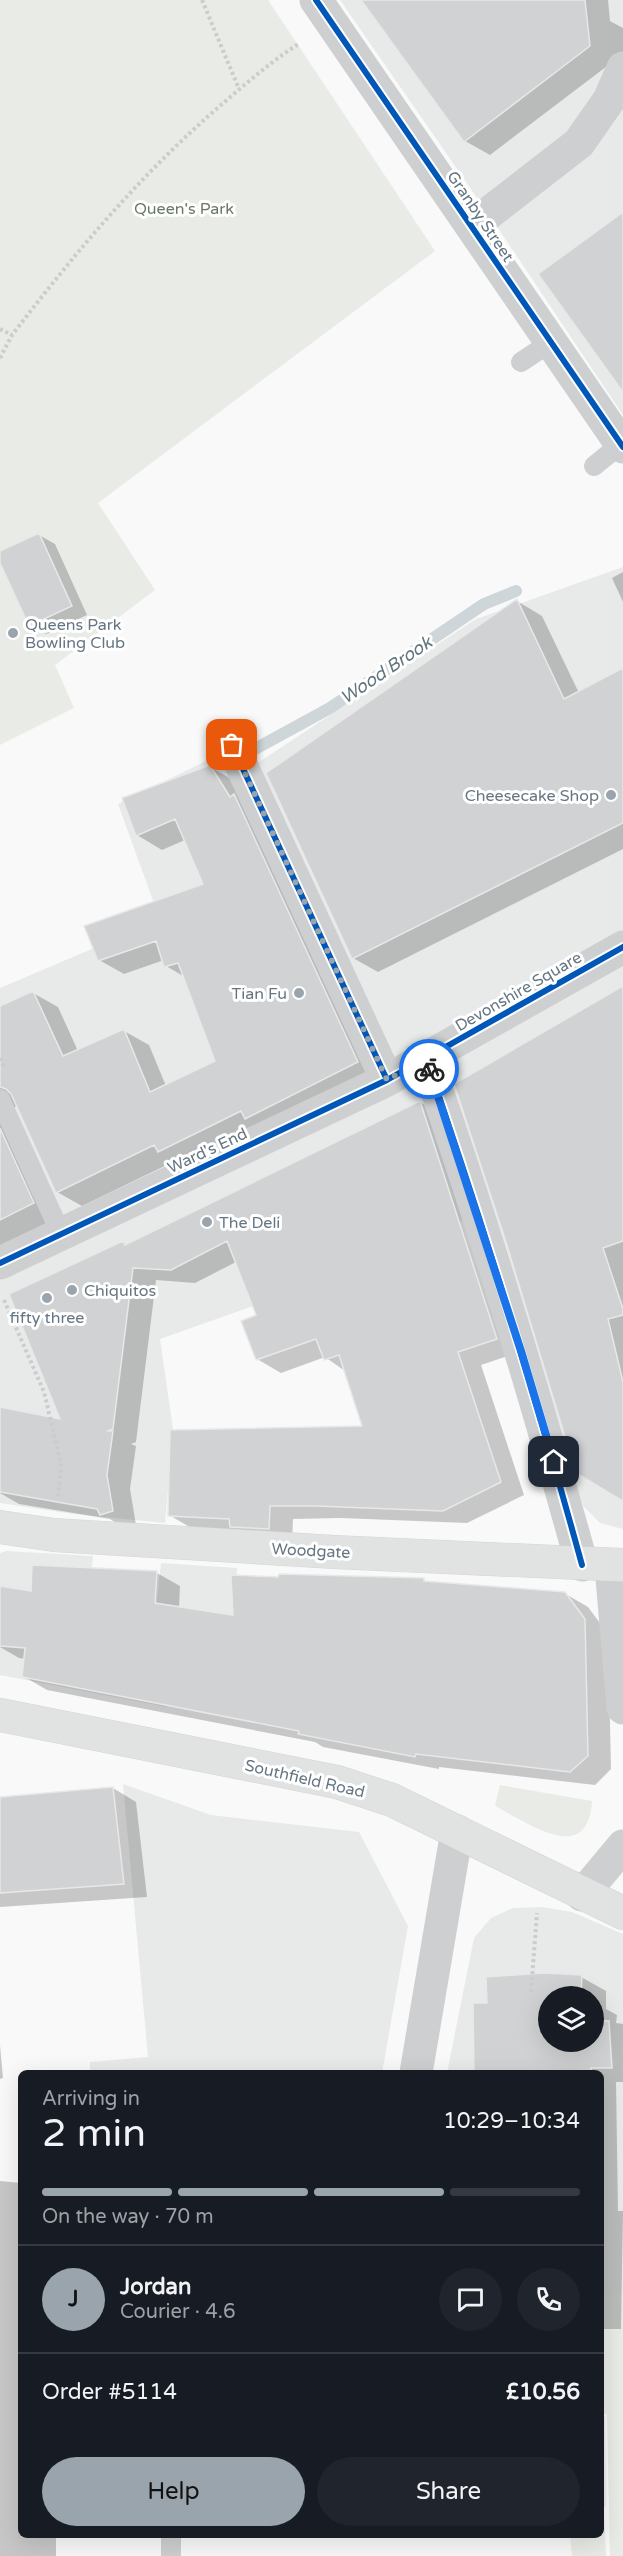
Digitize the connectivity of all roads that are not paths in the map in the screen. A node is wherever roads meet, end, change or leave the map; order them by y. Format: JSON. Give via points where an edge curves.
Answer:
{"nodes":[{"id":1,"x":323,"y":11,"type":"edge"},
{"id":2,"x":623,"y":68,"type":"edge"},
{"id":3,"x":472,"y":226,"type":"junction"},
{"id":4,"x":551,"y":342,"type":"junction"},
{"id":5,"x":521,"y":362,"type":"dead end"},
{"id":6,"x":622,"y":446,"type":"edge"},
{"id":7,"x":594,"y":466,"type":"dead end"},
{"id":8,"x":232,"y":745,"type":"dead end"},
{"id":9,"x":623,"y":947,"type":"edge"},
{"id":10,"x":426,"y":1059,"type":"junction"},
{"id":11,"x":387,"y":1080,"type":"junction"},
{"id":12,"x":0,"y":1100,"type":"edge"},
{"id":13,"x":61,"y":1234,"type":"junction"},
{"id":14,"x":0,"y":1263,"type":"edge"},
{"id":15,"x":0,"y":1527,"type":"edge"},
{"id":16,"x":605,"y":1565,"type":"edge"},
{"id":17,"x":623,"y":1708,"type":"edge"},
{"id":18,"x":0,"y":1715,"type":"edge"},
{"id":19,"x":457,"y":1830,"type":"junction"},
{"id":20,"x":623,"y":1846,"type":"edge"},
{"id":21,"x":582,"y":1895,"type":"junction"},
{"id":22,"x":623,"y":1913,"type":"edge"},
{"id":23,"x":417,"y":2070,"type":"edge"},
{"id":24,"x":171,"y":2538,"type":"edge"},
{"id":25,"x":171,"y":2556,"type":"edge"}],
"edges":[{"from":1,"to":3,"type":"street","name":"Granby Street"},
{"from":2,"to":3,"type":"street","via":[[609,100],[579,143]]},
{"from":3,"to":4,"type":"street","name":"Granby Street"},
{"from":4,"to":5,"type":"lane"},
{"from":4,"to":6,"type":"street","name":"Granby Street"},
{"from":6,"to":7,"type":"lane"},
{"from":8,"to":11,"type":"street"},
{"from":9,"to":10,"type":"street","name":"Devonshire Square"},
{"from":10,"to":11,"type":"street","name":"Ward's End"},
{"from":10,"to":16,"type":"street","via":[[521,1351]]},
{"from":11,"to":13,"type":"street","name":"Ward's End"},
{"from":12,"to":13,"type":"lane"},
{"from":13,"to":14,"type":"street","name":"Ward's End"},
{"from":15,"to":16,"type":"main road","name":"Woodgate","via":[[54,1535]]},
{"from":16,"to":17,"type":"street"},
{"from":18,"to":19,"type":"main road","name":"Southfield Road","via":[[337,1782],[392,1800]]},
{"from":19,"to":21,"type":"main road","name":"Southfield Road"},
{"from":19,"to":23,"type":"street"},
{"from":20,"to":21,"type":"street"},
{"from":21,"to":22,"type":"main road","name":"Southfield Road"},
{"from":24,"to":25,"type":"lane"}]}
